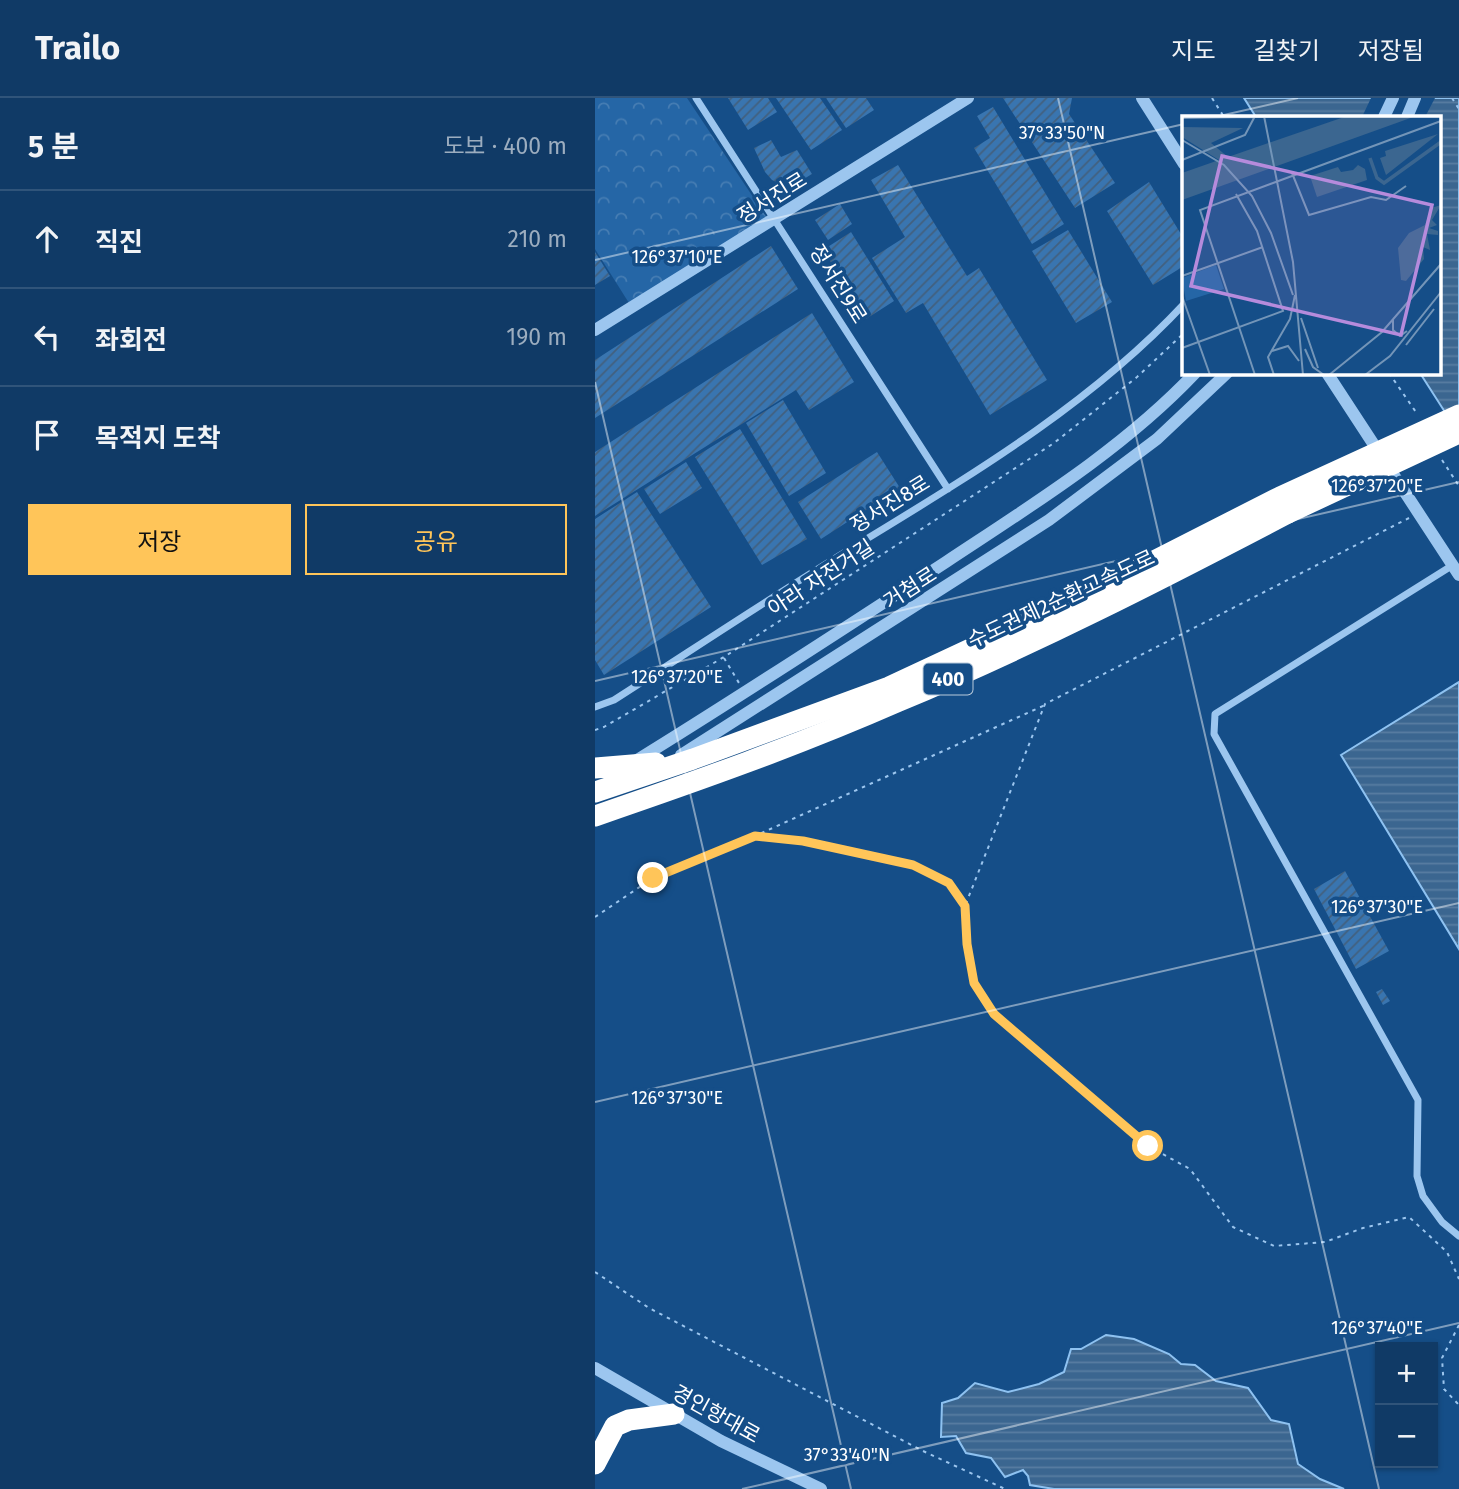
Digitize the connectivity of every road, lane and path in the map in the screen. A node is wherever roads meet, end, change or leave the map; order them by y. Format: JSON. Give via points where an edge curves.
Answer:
{"nodes":[{"id":1,"x":696,"y":98,"type":"edge"},
{"id":2,"x":968,"y":98,"type":"edge"},
{"id":3,"x":1142,"y":98,"type":"edge"},
{"id":4,"x":1212,"y":98,"type":"edge"},
{"id":5,"x":1393,"y":98,"type":"edge"},
{"id":6,"x":1415,"y":98,"type":"edge"},
{"id":7,"x":1452,"y":98,"type":"edge"},
{"id":8,"x":1459,"y":109,"type":"edge"},
{"id":9,"x":1223,"y":116,"type":"edge"},
{"id":10,"x":1384,"y":116,"type":"edge"},
{"id":11,"x":1407,"y":116,"type":"edge"},
{"id":12,"x":1182,"y":161,"type":"edge"},
{"id":13,"x":776,"y":219,"type":"junction"},
{"id":14,"x":1182,"y":306,"type":"edge"},
{"id":15,"x":595,"y":331,"type":"edge"},
{"id":16,"x":1182,"y":335,"type":"edge"},
{"id":17,"x":1194,"y":374,"type":"edge"},
{"id":18,"x":1226,"y":374,"type":"edge"},
{"id":19,"x":1328,"y":374,"type":"edge"},
{"id":20,"x":1459,"y":415,"type":"edge"},
{"id":21,"x":1459,"y":433,"type":"edge"},
{"id":22,"x":948,"y":489,"type":"junction"},
{"id":23,"x":1419,"y":513,"type":"junction"},
{"id":24,"x":830,"y":561,"type":"junction"},
{"id":25,"x":1456,"y":570,"type":"edge"},
{"id":26,"x":842,"y":581,"type":"junction"},
{"id":27,"x":724,"y":657,"type":"junction"},
{"id":28,"x":745,"y":693,"type":"junction"},
{"id":29,"x":1045,"y":704,"type":"junction"},
{"id":30,"x":595,"y":707,"type":"edge"},
{"id":31,"x":595,"y":730,"type":"edge"},
{"id":32,"x":693,"y":759,"type":"junction"},
{"id":33,"x":595,"y":768,"type":"edge"},
{"id":34,"x":595,"y":786,"type":"edge"},
{"id":35,"x":595,"y":792,"type":"edge"},
{"id":36,"x":595,"y":810,"type":"edge"},
{"id":37,"x":595,"y":816,"type":"edge"},
{"id":38,"x":755,"y":836,"type":"junction"},
{"id":39,"x":965,"y":906,"type":"junction"},
{"id":40,"x":595,"y":917,"type":"edge"},
{"id":41,"x":1459,"y":1236,"type":"edge"},
{"id":42,"x":595,"y":1272,"type":"edge"},
{"id":43,"x":1459,"y":1279,"type":"edge"},
{"id":44,"x":1459,"y":1325,"type":"edge"},
{"id":45,"x":595,"y":1368,"type":"edge"},
{"id":46,"x":1459,"y":1405,"type":"edge"},
{"id":47,"x":674,"y":1414,"type":"junction"},
{"id":48,"x":595,"y":1464,"type":"edge"},
{"id":49,"x":821,"y":1489,"type":"edge"},
{"id":50,"x":1005,"y":1489,"type":"edge"}],
"edges":[{"from":1,"to":13,"type":"street","name":"정서진9로"},
{"from":2,"to":13,"type":"street","name":"정서진로"},
{"from":3,"to":12,"type":"street"},
{"from":4,"to":9,"type":"path"},
{"from":5,"to":10,"type":"street"},
{"from":6,"to":11,"type":"street"},
{"from":7,"to":8,"type":"path"},
{"from":13,"to":15,"type":"street","name":"정서진로"},
{"from":13,"to":22,"type":"street","name":"정서진9로"},
{"from":14,"to":22,"type":"street","name":"정서진8로","via":[[1102,382]]},
{"from":16,"to":26,"type":"path","name":"아라 자전거길","via":[[1054,443]]},
{"from":17,"to":28,"type":"street","name":"거첨로","via":[[1103,454],[1036,502]]},
{"from":18,"to":36,"type":"street","name":"거첨로","via":[[1157,439],[1049,520]]},
{"from":19,"to":23,"type":"street"},
{"from":20,"to":32,"type":"highway","name":"수도권제2순환고속도로","number":"400","bridge":true,"via":[[889,687]]},
{"from":21,"to":37,"type":"highway","name":"수도권제2순환고속도로","number":"400","bridge":true,"via":[[1288,513],[1105,608],[897,703]]},
{"from":22,"to":24,"type":"street","name":"정서진8로"},
{"from":23,"to":25,"type":"street"},
{"from":23,"to":29,"type":"path"},
{"from":24,"to":26,"type":"path"},
{"from":24,"to":30,"type":"street","name":"정서진8로","via":[[614,700]]},
{"from":25,"to":41,"type":"street","via":[[1223,708],[1215,714],[1214,734],[1418,1100],[1417,1176],[1423,1196]]},
{"from":26,"to":27,"type":"path","name":"아라 자전거길"},
{"from":27,"to":28,"type":"path"},
{"from":27,"to":31,"type":"path","name":"아라 자전거길"},
{"from":28,"to":34,"type":"street","name":"거첨로"},
{"from":29,"to":38,"type":"path"},
{"from":29,"to":39,"type":"path"},
{"from":32,"to":33,"type":"highway","bridge":true},
{"from":32,"to":35,"type":"highway","name":"수도권제2순환고속도로","number":"400","bridge":true},
{"from":38,"to":39,"type":"path","via":[[803,841],[913,865],[949,883]]},
{"from":38,"to":40,"type":"path","via":[[653,878]]},
{"from":39,"to":43,"type":"path","via":[[974,983],[994,1014],[1148,1146],[1190,1169],[1233,1227],[1274,1246],[1325,1242],[1409,1217],[1447,1252]]},
{"from":42,"to":50,"type":"path","via":[[661,1315]]},
{"from":44,"to":46,"type":"path","via":[[1442,1358],[1444,1389]]},
{"from":45,"to":47,"type":"street","name":"경인항대로"},
{"from":47,"to":48,"type":"highway","via":[[615,1426]]},
{"from":47,"to":49,"type":"street","name":"경인항대로"}]}
